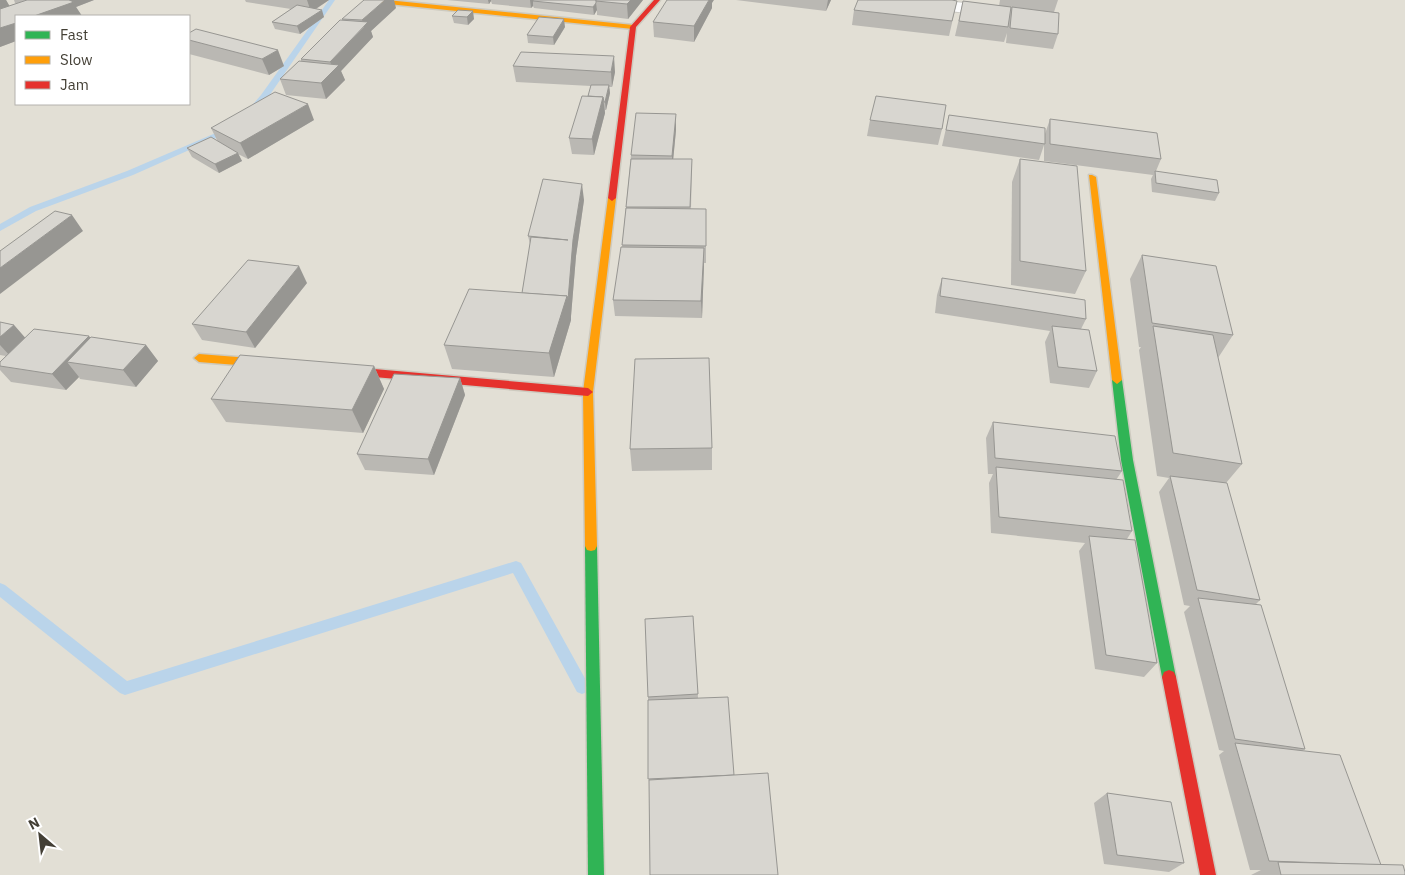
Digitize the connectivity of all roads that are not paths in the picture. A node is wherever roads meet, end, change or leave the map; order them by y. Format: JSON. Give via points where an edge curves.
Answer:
{"nodes":[{"id":1,"x":369,"y":0,"type":"edge"},
{"id":2,"x":657,"y":0,"type":"edge"},
{"id":3,"x":902,"y":0,"type":"edge"},
{"id":4,"x":1017,"y":14,"type":"edge"},
{"id":5,"x":633,"y":28,"type":"junction"},
{"id":6,"x":1092,"y":177,"type":"dead end"},
{"id":7,"x":200,"y":358,"type":"dead end"},
{"id":8,"x":289,"y":366,"type":"edge"},
{"id":9,"x":329,"y":369,"type":"edge"},
{"id":10,"x":588,"y":392,"type":"junction"},
{"id":11,"x":596,"y":875,"type":"edge"},
{"id":12,"x":1208,"y":875,"type":"edge"}],
"edges":[{"from":1,"to":5,"type":"street"},
{"from":2,"to":5,"type":"street"},
{"from":3,"to":4,"type":"street"},
{"from":5,"to":10,"type":"street"},
{"from":6,"to":12,"type":"street","via":[[1127,460]]},
{"from":7,"to":8,"type":"street"},
{"from":9,"to":10,"type":"street"},
{"from":10,"to":11,"type":"street"}]}
